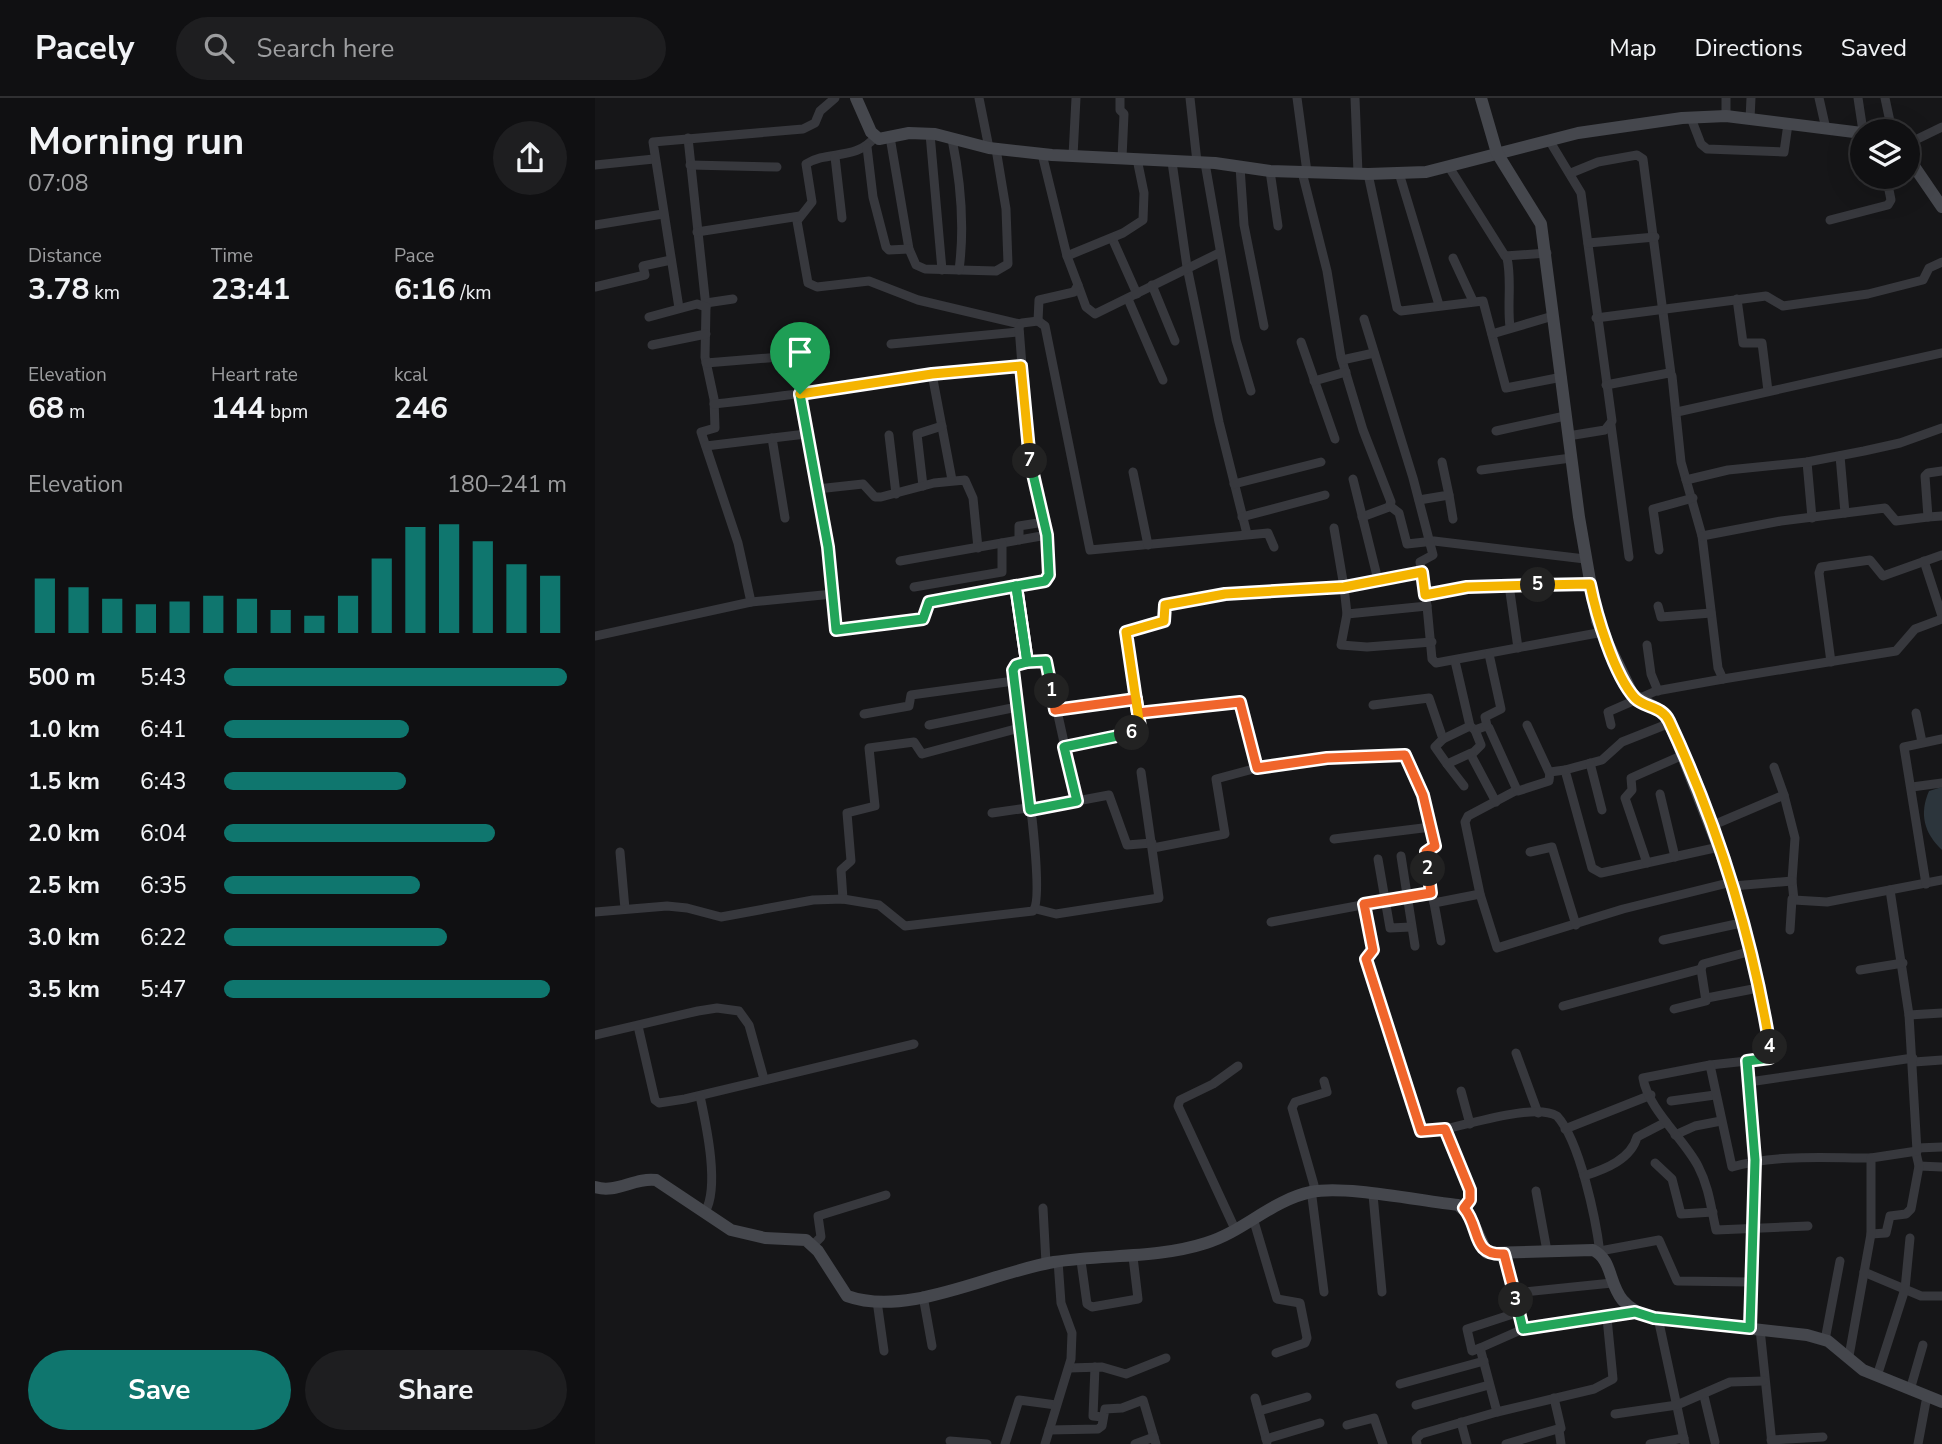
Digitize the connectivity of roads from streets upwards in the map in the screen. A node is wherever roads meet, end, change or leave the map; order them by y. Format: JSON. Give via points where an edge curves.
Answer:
{"nodes":[{"id":1,"x":835,"y":98,"type":"edge"},
{"id":2,"x":856,"y":98,"type":"edge"},
{"id":3,"x":979,"y":98,"type":"edge"},
{"id":4,"x":1076,"y":98,"type":"edge"},
{"id":5,"x":1120,"y":98,"type":"edge"},
{"id":6,"x":1190,"y":98,"type":"edge"},
{"id":7,"x":1297,"y":98,"type":"edge"},
{"id":8,"x":1355,"y":98,"type":"edge"},
{"id":9,"x":1481,"y":98,"type":"edge"},
{"id":10,"x":1726,"y":98,"type":"edge"},
{"id":11,"x":1751,"y":98,"type":"edge"},
{"id":12,"x":1819,"y":98,"type":"edge"},
{"id":13,"x":1858,"y":98,"type":"edge"},
{"id":14,"x":1885,"y":98,"type":"edge"},
{"id":15,"x":1726,"y":116,"type":"junction"},
{"id":16,"x":1691,"y":118,"type":"junction"},
{"id":17,"x":1750,"y":119,"type":"junction"},
{"id":18,"x":1861,"y":119,"type":"edge"},
{"id":19,"x":1889,"y":119,"type":"edge"},
{"id":20,"x":1788,"y":124,"type":"junction"},
{"id":21,"x":1942,"y":127,"type":"edge"},
{"id":22,"x":1826,"y":129,"type":"junction"},
{"id":23,"x":1850,"y":131,"type":"edge"},
{"id":24,"x":930,"y":134,"type":"junction"},
{"id":25,"x":890,"y":137,"type":"junction"},
{"id":26,"x":688,"y":138,"type":"junction"},
{"id":27,"x":1920,"y":138,"type":"edge"},
{"id":28,"x":952,"y":139,"type":"junction"},
{"id":29,"x":1549,"y":140,"type":"junction"},
{"id":30,"x":871,"y":142,"type":"junction"},
{"id":31,"x":992,"y":148,"type":"junction"},
{"id":32,"x":1497,"y":153,"type":"junction"},
{"id":33,"x":1042,"y":154,"type":"junction"},
{"id":34,"x":1073,"y":156,"type":"junction"},
{"id":35,"x":835,"y":157,"type":"junction"},
{"id":36,"x":1122,"y":158,"type":"junction"},
{"id":37,"x":654,"y":159,"type":"junction"},
{"id":38,"x":1137,"y":159,"type":"junction"},
{"id":39,"x":1172,"y":162,"type":"junction"},
{"id":40,"x":1201,"y":162,"type":"junction"},
{"id":41,"x":1458,"y":164,"type":"junction"},
{"id":42,"x":595,"y":165,"type":"edge"},
{"id":43,"x":690,"y":165,"type":"junction"},
{"id":44,"x":777,"y":167,"type":"dead end"},
{"id":45,"x":1240,"y":167,"type":"junction"},
{"id":46,"x":1270,"y":171,"type":"junction"},
{"id":47,"x":1305,"y":172,"type":"junction"},
{"id":48,"x":1363,"y":173,"type":"junction"},
{"id":49,"x":1399,"y":173,"type":"junction"},
{"id":50,"x":1571,"y":173,"type":"junction"},
{"id":51,"x":1920,"y":178,"type":"edge"},
{"id":52,"x":1889,"y":189,"type":"edge"},
{"id":53,"x":1942,"y":207,"type":"edge"},
{"id":54,"x":663,"y":214,"type":"junction"},
{"id":55,"x":800,"y":216,"type":"junction"},
{"id":56,"x":842,"y":218,"type":"dead end"},
{"id":57,"x":1830,"y":220,"type":"dead end"},
{"id":58,"x":595,"y":225,"type":"edge"},
{"id":59,"x":1278,"y":226,"type":"dead end"},
{"id":60,"x":697,"y":232,"type":"junction"},
{"id":61,"x":1112,"y":237,"type":"junction"},
{"id":62,"x":1655,"y":237,"type":"junction"},
{"id":63,"x":1588,"y":243,"type":"junction"},
{"id":64,"x":909,"y":249,"type":"junction"},
{"id":65,"x":1219,"y":253,"type":"junction"},
{"id":66,"x":1547,"y":253,"type":"junction"},
{"id":67,"x":1067,"y":256,"type":"junction"},
{"id":68,"x":1453,"y":258,"type":"dead end"},
{"id":69,"x":1507,"y":258,"type":"junction"},
{"id":70,"x":671,"y":260,"type":"junction"},
{"id":71,"x":1942,"y":262,"type":"edge"},
{"id":72,"x":1187,"y":267,"type":"junction"},
{"id":73,"x":942,"y":270,"type":"junction"},
{"id":74,"x":959,"y":270,"type":"junction"},
{"id":75,"x":1078,"y":285,"type":"junction"},
{"id":76,"x":1152,"y":285,"type":"junction"},
{"id":77,"x":595,"y":286,"type":"edge"},
{"id":78,"x":1137,"y":294,"type":"junction"},
{"id":79,"x":733,"y":299,"type":"dead end"},
{"id":80,"x":1128,"y":299,"type":"junction"},
{"id":81,"x":1737,"y":299,"type":"junction"},
{"id":82,"x":1473,"y":301,"type":"junction"},
{"id":83,"x":706,"y":305,"type":"junction"},
{"id":84,"x":1439,"y":305,"type":"junction"},
{"id":85,"x":1664,"y":307,"type":"junction"},
{"id":86,"x":679,"y":308,"type":"junction"},
{"id":87,"x":1553,"y":316,"type":"junction"},
{"id":88,"x":649,"y":317,"type":"dead end"},
{"id":89,"x":1596,"y":318,"type":"junction"},
{"id":90,"x":1364,"y":319,"type":"dead end"},
{"id":91,"x":1038,"y":321,"type":"junction"},
{"id":92,"x":1264,"y":326,"type":"dead end"},
{"id":93,"x":1510,"y":327,"type":"junction"},
{"id":94,"x":1020,"y":328,"type":"junction"},
{"id":95,"x":705,"y":334,"type":"junction"},
{"id":96,"x":1492,"y":334,"type":"junction"},
{"id":97,"x":1175,"y":341,"type":"dead end"},
{"id":98,"x":1301,"y":342,"type":"dead end"},
{"id":99,"x":891,"y":344,"type":"dead end"},
{"id":100,"x":652,"y":345,"type":"dead end"},
{"id":101,"x":1374,"y":353,"type":"junction"},
{"id":102,"x":818,"y":354,"type":"dead end"},
{"id":103,"x":1942,"y":354,"type":"edge"},
{"id":104,"x":1342,"y":360,"type":"junction"},
{"id":105,"x":706,"y":363,"type":"junction"},
{"id":106,"x":1021,"y":366,"type":"junction"},
{"id":107,"x":1346,"y":372,"type":"junction"},
{"id":108,"x":932,"y":374,"type":"junction"},
{"id":109,"x":1671,"y":374,"type":"junction"},
{"id":110,"x":1562,"y":377,"type":"junction"},
{"id":111,"x":1163,"y":380,"type":"dead end"},
{"id":112,"x":1314,"y":381,"type":"junction"},
{"id":113,"x":1606,"y":385,"type":"junction"},
{"id":114,"x":1251,"y":391,"type":"dead end"},
{"id":115,"x":1768,"y":391,"type":"junction"},
{"id":116,"x":800,"y":394,"type":"junction"},
{"id":117,"x":714,"y":404,"type":"junction"},
{"id":118,"x":1677,"y":412,"type":"junction"},
{"id":119,"x":1566,"y":416,"type":"junction"},
{"id":120,"x":1611,"y":425,"type":"junction"},
{"id":121,"x":942,"y":426,"type":"junction"},
{"id":122,"x":1942,"y":428,"type":"edge"},
{"id":123,"x":1496,"y":431,"type":"dead end"},
{"id":124,"x":806,"y":434,"type":"junction"},
{"id":125,"x":889,"y":435,"type":"dead end"},
{"id":126,"x":1568,"y":436,"type":"junction"},
{"id":127,"x":772,"y":438,"type":"junction"},
{"id":128,"x":1335,"y":439,"type":"dead end"},
{"id":129,"x":706,"y":446,"type":"junction"},
{"id":130,"x":1840,"y":456,"type":"junction"},
{"id":131,"x":1571,"y":458,"type":"junction"},
{"id":132,"x":1321,"y":461,"type":"dead end"},
{"id":133,"x":1442,"y":462,"type":"dead end"},
{"id":134,"x":1807,"y":462,"type":"junction"},
{"id":135,"x":1481,"y":470,"type":"dead end"},
{"id":136,"x":1942,"y":471,"type":"edge"},
{"id":137,"x":1133,"y":472,"type":"dead end"},
{"id":138,"x":1353,"y":479,"type":"dead end"},
{"id":139,"x":952,"y":480,"type":"junction"},
{"id":140,"x":1686,"y":480,"type":"junction"},
{"id":141,"x":1234,"y":484,"type":"junction"},
{"id":142,"x":923,"y":486,"type":"junction"},
{"id":143,"x":817,"y":489,"type":"junction"},
{"id":144,"x":896,"y":494,"type":"junction"},
{"id":145,"x":1325,"y":495,"type":"dead end"},
{"id":146,"x":1449,"y":495,"type":"junction"},
{"id":147,"x":1693,"y":498,"type":"junction"},
{"id":148,"x":1419,"y":500,"type":"junction"},
{"id":149,"x":1390,"y":506,"type":"junction"},
{"id":150,"x":1845,"y":513,"type":"junction"},
{"id":151,"x":1942,"y":516,"type":"edge"},
{"id":152,"x":1242,"y":517,"type":"junction"},
{"id":153,"x":1361,"y":517,"type":"junction"},
{"id":154,"x":1928,"y":517,"type":"junction"},
{"id":155,"x":785,"y":518,"type":"dead end"},
{"id":156,"x":1812,"y":518,"type":"junction"},
{"id":157,"x":1453,"y":519,"type":"dead end"},
{"id":158,"x":1044,"y":522,"type":"junction"},
{"id":159,"x":1334,"y":528,"type":"dead end"},
{"id":160,"x":1247,"y":534,"type":"junction"},
{"id":161,"x":1047,"y":535,"type":"junction"},
{"id":162,"x":1702,"y":536,"type":"junction"},
{"id":163,"x":1019,"y":540,"type":"junction"},
{"id":164,"x":1430,"y":541,"type":"junction"},
{"id":165,"x":1002,"y":543,"type":"junction"},
{"id":166,"x":1148,"y":545,"type":"junction"},
{"id":167,"x":1274,"y":547,"type":"dead end"},
{"id":168,"x":978,"y":548,"type":"junction"},
{"id":169,"x":1660,"y":550,"type":"dead end"},
{"id":170,"x":1942,"y":555,"type":"edge"},
{"id":171,"x":1629,"y":556,"type":"dead end"},
{"id":172,"x":1585,"y":559,"type":"junction"},
{"id":173,"x":900,"y":561,"type":"dead end"},
{"id":174,"x":1923,"y":561,"type":"junction"},
{"id":175,"x":1422,"y":572,"type":"junction"},
{"id":176,"x":1378,"y":580,"type":"junction"},
{"id":177,"x":1590,"y":584,"type":"junction"},
{"id":178,"x":1509,"y":585,"type":"junction"},
{"id":179,"x":1016,"y":586,"type":"junction"},
{"id":180,"x":914,"y":587,"type":"dead end"},
{"id":181,"x":1344,"y":587,"type":"junction"},
{"id":182,"x":833,"y":594,"type":"junction"},
{"id":183,"x":1425,"y":595,"type":"junction"},
{"id":184,"x":751,"y":602,"type":"junction"},
{"id":185,"x":1658,"y":606,"type":"dead end"},
{"id":186,"x":1427,"y":607,"type":"junction"},
{"id":187,"x":1711,"y":613,"type":"junction"},
{"id":188,"x":1347,"y":614,"type":"junction"},
{"id":189,"x":1942,"y":618,"type":"edge"},
{"id":190,"x":1603,"y":632,"type":"junction"},
{"id":191,"x":595,"y":636,"type":"edge"},
{"id":192,"x":1432,"y":642,"type":"junction"},
{"id":193,"x":1647,"y":645,"type":"dead end"},
{"id":194,"x":1518,"y":648,"type":"junction"},
{"id":195,"x":1489,"y":654,"type":"junction"},
{"id":196,"x":1455,"y":661,"type":"junction"},
{"id":197,"x":1027,"y":662,"type":"junction"},
{"id":198,"x":1831,"y":662,"type":"junction"},
{"id":199,"x":1723,"y":679,"type":"junction"},
{"id":200,"x":1014,"y":681,"type":"junction"},
{"id":201,"x":1657,"y":691,"type":"junction"},
{"id":202,"x":1136,"y":699,"type":"junction"},
{"id":203,"x":1639,"y":699,"type":"junction"},
{"id":204,"x":1373,"y":705,"type":"dead end"},
{"id":205,"x":1017,"y":707,"type":"junction"},
{"id":206,"x":1055,"y":710,"type":"junction"},
{"id":207,"x":1138,"y":713,"type":"junction"},
{"id":208,"x":1916,"y":713,"type":"dead end"},
{"id":209,"x":864,"y":714,"type":"dead end"},
{"id":210,"x":1670,"y":723,"type":"junction"},
{"id":211,"x":929,"y":725,"type":"dead end"},
{"id":212,"x":1527,"y":725,"type":"dead end"},
{"id":213,"x":1611,"y":725,"type":"dead end"},
{"id":214,"x":1487,"y":726,"type":"junction"},
{"id":215,"x":1019,"y":728,"type":"junction"},
{"id":216,"x":1473,"y":728,"type":"junction"},
{"id":217,"x":1443,"y":739,"type":"junction"},
{"id":218,"x":1942,"y":739,"type":"edge"},
{"id":219,"x":1922,"y":742,"type":"junction"},
{"id":220,"x":1064,"y":747,"type":"junction"},
{"id":221,"x":1471,"y":753,"type":"junction"},
{"id":222,"x":1683,"y":755,"type":"junction"},
{"id":223,"x":1590,"y":763,"type":"junction"},
{"id":224,"x":1447,"y":764,"type":"junction"},
{"id":225,"x":1774,"y":766,"type":"dead end"},
{"id":226,"x":1257,"y":768,"type":"junction"},
{"id":227,"x":1565,"y":769,"type":"junction"},
{"id":228,"x":1141,"y":772,"type":"dead end"},
{"id":229,"x":1549,"y":772,"type":"junction"},
{"id":230,"x":1942,"y":783,"type":"edge"},
{"id":231,"x":1464,"y":786,"type":"dead end"},
{"id":232,"x":1912,"y":787,"type":"junction"},
{"id":233,"x":1518,"y":791,"type":"junction"},
{"id":234,"x":1660,"y":794,"type":"dead end"},
{"id":235,"x":1784,"y":795,"type":"junction"},
{"id":236,"x":1077,"y":801,"type":"junction"},
{"id":237,"x":1496,"y":802,"type":"junction"},
{"id":238,"x":1030,"y":810,"type":"junction"},
{"id":239,"x":1602,"y":810,"type":"dead end"},
{"id":240,"x":992,"y":813,"type":"dead end"},
{"id":241,"x":1711,"y":826,"type":"junction"},
{"id":242,"x":1431,"y":827,"type":"junction"},
{"id":243,"x":1334,"y":839,"type":"dead end"},
{"id":244,"x":1152,"y":845,"type":"junction"},
{"id":245,"x":1720,"y":846,"type":"junction"},
{"id":246,"x":621,"y":852,"type":"dead end"},
{"id":247,"x":1529,"y":852,"type":"dead end"},
{"id":248,"x":1401,"y":856,"type":"dead end"},
{"id":249,"x":1675,"y":857,"type":"junction"},
{"id":250,"x":1378,"y":859,"type":"dead end"},
{"id":251,"x":1647,"y":863,"type":"junction"},
{"id":252,"x":1942,"y":880,"type":"edge"},
{"id":253,"x":1792,"y":881,"type":"junction"},
{"id":254,"x":1733,"y":884,"type":"junction"},
{"id":255,"x":1926,"y":884,"type":"junction"},
{"id":256,"x":1890,"y":890,"type":"junction"},
{"id":257,"x":1481,"y":894,"type":"junction"},
{"id":258,"x":1406,"y":896,"type":"junction"},
{"id":259,"x":1432,"y":898,"type":"junction"},
{"id":260,"x":843,"y":899,"type":"junction"},
{"id":261,"x":1793,"y":899,"type":"junction"},
{"id":262,"x":1385,"y":900,"type":"junction"},
{"id":263,"x":1364,"y":904,"type":"junction"},
{"id":264,"x":625,"y":909,"type":"junction"},
{"id":265,"x":1035,"y":909,"type":"junction"},
{"id":266,"x":595,"y":912,"type":"edge"},
{"id":267,"x":1271,"y":922,"type":"dead end"},
{"id":268,"x":1741,"y":923,"type":"junction"},
{"id":269,"x":1576,"y":925,"type":"junction"},
{"id":270,"x":1411,"y":927,"type":"junction"},
{"id":271,"x":1790,"y":930,"type":"dead end"},
{"id":272,"x":1663,"y":940,"type":"dead end"},
{"id":273,"x":1441,"y":941,"type":"dead end"},
{"id":274,"x":1415,"y":946,"type":"dead end"},
{"id":275,"x":1748,"y":952,"type":"junction"},
{"id":276,"x":1903,"y":963,"type":"junction"},
{"id":277,"x":1701,"y":969,"type":"junction"},
{"id":278,"x":1860,"y":970,"type":"dead end"},
{"id":279,"x":1758,"y":988,"type":"junction"},
{"id":280,"x":1707,"y":998,"type":"junction"},
{"id":281,"x":1563,"y":1006,"type":"dead end"},
{"id":282,"x":1674,"y":1009,"type":"dead end"},
{"id":283,"x":1942,"y":1013,"type":"edge"},
{"id":284,"x":1909,"y":1015,"type":"junction"},
{"id":285,"x":638,"y":1026,"type":"junction"},
{"id":286,"x":595,"y":1035,"type":"edge"},
{"id":287,"x":914,"y":1044,"type":"dead end"},
{"id":288,"x":1516,"y":1053,"type":"dead end"},
{"id":289,"x":1914,"y":1060,"type":"junction"},
{"id":290,"x":1942,"y":1060,"type":"edge"},
{"id":291,"x":1747,"y":1061,"type":"junction"},
{"id":292,"x":1710,"y":1065,"type":"junction"},
{"id":293,"x":1238,"y":1066,"type":"dead end"},
{"id":294,"x":764,"y":1079,"type":"junction"},
{"id":295,"x":1324,"y":1081,"type":"dead end"},
{"id":296,"x":1749,"y":1082,"type":"junction"},
{"id":297,"x":1461,"y":1091,"type":"dead end"},
{"id":298,"x":1651,"y":1095,"type":"junction"},
{"id":299,"x":1715,"y":1095,"type":"junction"},
{"id":300,"x":700,"y":1096,"type":"junction"},
{"id":301,"x":1671,"y":1101,"type":"dead end"},
{"id":302,"x":1538,"y":1113,"type":"junction"},
{"id":303,"x":1721,"y":1121,"type":"junction"},
{"id":304,"x":1666,"y":1122,"type":"junction"},
{"id":305,"x":1471,"y":1124,"type":"junction"},
{"id":306,"x":1445,"y":1129,"type":"junction"},
{"id":307,"x":1565,"y":1129,"type":"junction"},
{"id":308,"x":1675,"y":1135,"type":"junction"},
{"id":309,"x":1942,"y":1147,"type":"edge"},
{"id":310,"x":1917,"y":1151,"type":"junction"},
{"id":311,"x":1871,"y":1158,"type":"junction"},
{"id":312,"x":1755,"y":1160,"type":"junction"},
{"id":313,"x":1654,"y":1163,"type":"dead end"},
{"id":314,"x":1919,"y":1166,"type":"junction"},
{"id":315,"x":1942,"y":1167,"type":"edge"},
{"id":316,"x":1584,"y":1176,"type":"junction"},
{"id":317,"x":595,"y":1187,"type":"edge"},
{"id":318,"x":1536,"y":1191,"type":"dead end"},
{"id":319,"x":1313,"y":1192,"type":"junction"},
{"id":320,"x":886,"y":1195,"type":"dead end"},
{"id":321,"x":1373,"y":1195,"type":"junction"},
{"id":322,"x":1043,"y":1208,"type":"dead end"},
{"id":323,"x":1464,"y":1208,"type":"junction"},
{"id":324,"x":1713,"y":1212,"type":"junction"},
{"id":325,"x":705,"y":1213,"type":"junction"},
{"id":326,"x":1253,"y":1218,"type":"junction"},
{"id":327,"x":1808,"y":1226,"type":"dead end"},
{"id":328,"x":1753,"y":1227,"type":"junction"},
{"id":329,"x":1235,"y":1229,"type":"junction"},
{"id":330,"x":1871,"y":1234,"type":"junction"},
{"id":331,"x":1909,"y":1238,"type":"dead end"},
{"id":332,"x":813,"y":1245,"type":"junction"},
{"id":333,"x":1547,"y":1251,"type":"junction"},
{"id":334,"x":1600,"y":1252,"type":"junction"},
{"id":335,"x":1504,"y":1254,"type":"junction"},
{"id":336,"x":1133,"y":1256,"type":"junction"},
{"id":337,"x":1081,"y":1261,"type":"junction"},
{"id":338,"x":1840,"y":1261,"type":"dead end"},
{"id":339,"x":1052,"y":1262,"type":"junction"},
{"id":340,"x":1864,"y":1272,"type":"junction"},
{"id":341,"x":1751,"y":1282,"type":"junction"},
{"id":342,"x":1612,"y":1283,"type":"junction"},
{"id":343,"x":1905,"y":1289,"type":"junction"},
{"id":344,"x":1324,"y":1292,"type":"dead end"},
{"id":345,"x":1382,"y":1292,"type":"dead end"},
{"id":346,"x":1514,"y":1293,"type":"junction"},
{"id":347,"x":923,"y":1296,"type":"junction"},
{"id":348,"x":1942,"y":1296,"type":"edge"},
{"id":349,"x":877,"y":1301,"type":"junction"},
{"id":350,"x":1518,"y":1312,"type":"junction"},
{"id":351,"x":1635,"y":1312,"type":"junction"},
{"id":352,"x":1607,"y":1318,"type":"junction"},
{"id":353,"x":1658,"y":1318,"type":"junction"},
{"id":354,"x":1523,"y":1329,"type":"junction"},
{"id":355,"x":1755,"y":1329,"type":"junction"},
{"id":356,"x":1825,"y":1340,"type":"junction"},
{"id":357,"x":1923,"y":1345,"type":"dead end"},
{"id":358,"x":932,"y":1346,"type":"dead end"},
{"id":359,"x":1480,"y":1348,"type":"junction"},
{"id":360,"x":884,"y":1351,"type":"dead end"},
{"id":361,"x":1276,"y":1353,"type":"dead end"},
{"id":362,"x":1849,"y":1356,"type":"junction"},
{"id":363,"x":1166,"y":1357,"type":"dead end"},
{"id":364,"x":1483,"y":1361,"type":"junction"},
{"id":365,"x":1095,"y":1367,"type":"junction"},
{"id":366,"x":1069,"y":1368,"type":"junction"},
{"id":367,"x":1877,"y":1376,"type":"junction"},
{"id":368,"x":1764,"y":1381,"type":"junction"},
{"id":369,"x":1400,"y":1384,"type":"dead end"},
{"id":370,"x":1489,"y":1385,"type":"junction"},
{"id":371,"x":1910,"y":1390,"type":"junction"},
{"id":372,"x":1704,"y":1396,"type":"junction"},
{"id":373,"x":1927,"y":1396,"type":"junction"},
{"id":374,"x":1255,"y":1398,"type":"dead end"},
{"id":375,"x":1307,"y":1398,"type":"dead end"},
{"id":376,"x":1554,"y":1398,"type":"junction"},
{"id":377,"x":1942,"y":1402,"type":"edge"},
{"id":378,"x":1056,"y":1405,"type":"junction"},
{"id":379,"x":1416,"y":1405,"type":"dead end"},
{"id":380,"x":1677,"y":1405,"type":"junction"},
{"id":381,"x":1259,"y":1411,"type":"junction"},
{"id":382,"x":1497,"y":1412,"type":"junction"},
{"id":383,"x":1615,"y":1414,"type":"dead end"},
{"id":384,"x":1103,"y":1417,"type":"junction"},
{"id":385,"x":1461,"y":1422,"type":"junction"},
{"id":386,"x":1320,"y":1423,"type":"dead end"},
{"id":387,"x":1347,"y":1425,"type":"dead end"},
{"id":388,"x":1049,"y":1430,"type":"junction"},
{"id":389,"x":1559,"y":1430,"type":"junction"},
{"id":390,"x":1823,"y":1437,"type":"dead end"},
{"id":391,"x":1155,"y":1440,"type":"edge"},
{"id":392,"x":950,"y":1441,"type":"dead end"},
{"id":393,"x":1267,"y":1441,"type":"edge"},
{"id":394,"x":1685,"y":1441,"type":"edge"},
{"id":395,"x":1772,"y":1442,"type":"edge"},
{"id":396,"x":1712,"y":1443,"type":"edge"},
{"id":397,"x":987,"y":1444,"type":"edge"},
{"id":398,"x":1005,"y":1444,"type":"edge"},
{"id":399,"x":1045,"y":1444,"type":"edge"},
{"id":400,"x":1135,"y":1444,"type":"edge"},
{"id":401,"x":1383,"y":1444,"type":"edge"},
{"id":402,"x":1417,"y":1444,"type":"edge"},
{"id":403,"x":1467,"y":1444,"type":"edge"},
{"id":404,"x":1507,"y":1444,"type":"edge"},
{"id":405,"x":1561,"y":1444,"type":"edge"},
{"id":406,"x":1650,"y":1444,"type":"edge"},
{"id":407,"x":1919,"y":1444,"type":"edge"}],
"edges":[{"from":1,"to":26,"type":"street","via":[[820,111],[815,123],[803,129]]},
{"from":2,"to":30,"type":"street"},
{"from":3,"to":31,"type":"street"},
{"from":4,"to":34,"type":"street"},
{"from":5,"to":36,"type":"street"},
{"from":6,"to":40,"type":"street"},
{"from":7,"to":47,"type":"street"},
{"from":8,"to":48,"type":"street"},
{"from":9,"to":32,"type":"street"},
{"from":10,"to":15,"type":"street"},
{"from":11,"to":17,"type":"street"},
{"from":12,"to":22,"type":"street"},
{"from":13,"to":18,"type":"street"},
{"from":14,"to":19,"type":"street"},
{"from":15,"to":16,"type":"street"},
{"from":15,"to":17,"type":"street"},
{"from":16,"to":20,"type":"street","via":[[1707,149],[1783,152]]},
{"from":16,"to":29,"type":"street","via":[[1619,125]]},
{"from":17,"to":20,"type":"street"},
{"from":20,"to":22,"type":"street"},
{"from":21,"to":27,"type":"street"},
{"from":22,"to":23,"type":"street"},
{"from":24,"to":25,"type":"street"},
{"from":24,"to":28,"type":"street"},
{"from":24,"to":73,"type":"street"},
{"from":25,"to":30,"type":"street"},
{"from":25,"to":64,"type":"street"},
{"from":26,"to":37,"type":"street","via":[[653,142]]},
{"from":26,"to":43,"type":"street"},
{"from":28,"to":31,"type":"street"},
{"from":28,"to":74,"type":"street","via":[[962,203]]},
{"from":29,"to":32,"type":"street"},
{"from":29,"to":50,"type":"street"},
{"from":30,"to":35,"type":"street"},
{"from":30,"to":64,"type":"street","via":[[873,197],[886,247]]},
{"from":31,"to":33,"type":"street"},
{"from":31,"to":74,"type":"street","via":[[1006,209],[1008,264],[996,271]]},
{"from":32,"to":41,"type":"street"},
{"from":32,"to":66,"type":"street","via":[[1541,224]]},
{"from":33,"to":34,"type":"street"},
{"from":33,"to":67,"type":"street"},
{"from":34,"to":36,"type":"street"},
{"from":35,"to":55,"type":"street","via":[[806,164],[812,202]]},
{"from":35,"to":56,"type":"street"},
{"from":36,"to":38,"type":"street"},
{"from":37,"to":42,"type":"street"},
{"from":37,"to":54,"type":"street"},
{"from":38,"to":39,"type":"street"},
{"from":38,"to":61,"type":"street","via":[[1144,193],[1143,220]]},
{"from":39,"to":40,"type":"street"},
{"from":39,"to":72,"type":"street"},
{"from":40,"to":45,"type":"street"},
{"from":40,"to":65,"type":"street"},
{"from":41,"to":49,"type":"street"},
{"from":41,"to":69,"type":"street"},
{"from":43,"to":44,"type":"street"},
{"from":43,"to":60,"type":"street"},
{"from":45,"to":46,"type":"street"},
{"from":45,"to":92,"type":"street","via":[[1244,225]]},
{"from":46,"to":47,"type":"street"},
{"from":46,"to":59,"type":"street"},
{"from":47,"to":48,"type":"street"},
{"from":47,"to":104,"type":"street"},
{"from":48,"to":49,"type":"street"},
{"from":48,"to":84,"type":"street","via":[[1396,304],[1401,311]]},
{"from":49,"to":84,"type":"street"},
{"from":50,"to":62,"type":"street","via":[[1598,162],[1640,156]]},
{"from":50,"to":63,"type":"street","via":[[1581,193]]},
{"from":51,"to":53,"type":"street"},
{"from":52,"to":57,"type":"street","via":[[1888,205]]},
{"from":54,"to":58,"type":"street"},
{"from":54,"to":70,"type":"street"},
{"from":55,"to":60,"type":"street"},
{"from":55,"to":94,"type":"street","via":[[797,226],[805,276],[811,286],[869,281],[918,300]]},
{"from":60,"to":83,"type":"street"},
{"from":61,"to":67,"type":"street"},
{"from":61,"to":78,"type":"street"},
{"from":62,"to":63,"type":"street"},
{"from":62,"to":85,"type":"street"},
{"from":63,"to":89,"type":"street"},
{"from":64,"to":73,"type":"street","via":[[916,265]]},
{"from":65,"to":72,"type":"street"},
{"from":65,"to":114,"type":"street"},
{"from":66,"to":69,"type":"street"},
{"from":66,"to":87,"type":"street"},
{"from":67,"to":75,"type":"street"},
{"from":68,"to":82,"type":"street"},
{"from":69,"to":93,"type":"street"},
{"from":70,"to":77,"type":"street","via":[[643,266],[645,275]]},
{"from":70,"to":86,"type":"street"},
{"from":71,"to":81,"type":"street","via":[[1929,268],[1923,281],[1868,294],[1783,306],[1769,296]]},
{"from":72,"to":76,"type":"street"},
{"from":72,"to":141,"type":"street"},
{"from":73,"to":74,"type":"street"},
{"from":75,"to":80,"type":"street","via":[[1095,314]]},
{"from":75,"to":91,"type":"street","via":[[1074,292],[1039,300]]},
{"from":76,"to":78,"type":"street"},
{"from":76,"to":97,"type":"street"},
{"from":78,"to":80,"type":"street"},
{"from":79,"to":83,"type":"street"},
{"from":80,"to":111,"type":"street"},
{"from":81,"to":85,"type":"street"},
{"from":81,"to":115,"type":"street","via":[[1743,343],[1762,343]]},
{"from":82,"to":84,"type":"street"},
{"from":82,"to":96,"type":"street","via":[[1484,302]]},
{"from":83,"to":86,"type":"street"},
{"from":83,"to":95,"type":"street"},
{"from":85,"to":89,"type":"street"},
{"from":85,"to":109,"type":"street"},
{"from":86,"to":88,"type":"street"},
{"from":87,"to":93,"type":"street"},
{"from":87,"to":110,"type":"street"},
{"from":89,"to":113,"type":"street"},
{"from":90,"to":101,"type":"street"},
{"from":91,"to":94,"type":"street"},
{"from":91,"to":166,"type":"street","via":[[1045,326],[1089,549]]},
{"from":93,"to":96,"type":"street"},
{"from":94,"to":99,"type":"street"},
{"from":94,"to":106,"type":"street"},
{"from":95,"to":100,"type":"street"},
{"from":95,"to":105,"type":"street"},
{"from":96,"to":110,"type":"street","via":[[1507,389]]},
{"from":98,"to":112,"type":"street"},
{"from":101,"to":104,"type":"street"},
{"from":101,"to":148,"type":"street"},
{"from":102,"to":105,"type":"street"},
{"from":103,"to":115,"type":"street"},
{"from":104,"to":107,"type":"street"},
{"from":105,"to":117,"type":"street"},
{"from":106,"to":108,"type":"street"},
{"from":106,"to":158,"type":"street","via":[[1029,456]]},
{"from":107,"to":112,"type":"street"},
{"from":107,"to":149,"type":"street"},
{"from":108,"to":116,"type":"street"},
{"from":108,"to":121,"type":"street"},
{"from":109,"to":113,"type":"street"},
{"from":109,"to":118,"type":"street"},
{"from":110,"to":119,"type":"street"},
{"from":112,"to":128,"type":"street"},
{"from":113,"to":120,"type":"street"},
{"from":115,"to":118,"type":"street"},
{"from":116,"to":117,"type":"street"},
{"from":116,"to":124,"type":"street"},
{"from":117,"to":129,"type":"street","via":[[715,428],[701,432]]},
{"from":118,"to":140,"type":"street"},
{"from":119,"to":123,"type":"street"},
{"from":119,"to":126,"type":"street"},
{"from":120,"to":126,"type":"street"},
{"from":120,"to":171,"type":"street"},
{"from":121,"to":139,"type":"street"},
{"from":121,"to":142,"type":"street","via":[[917,433]]},
{"from":122,"to":130,"type":"street"},
{"from":124,"to":127,"type":"street"},
{"from":124,"to":143,"type":"street"},
{"from":125,"to":144,"type":"street"},
{"from":126,"to":131,"type":"street"},
{"from":127,"to":129,"type":"street"},
{"from":127,"to":155,"type":"street"},
{"from":129,"to":184,"type":"street","via":[[738,543]]},
{"from":130,"to":134,"type":"street"},
{"from":130,"to":150,"type":"street"},
{"from":131,"to":135,"type":"street"},
{"from":131,"to":172,"type":"street"},
{"from":132,"to":141,"type":"street"},
{"from":133,"to":146,"type":"street"},
{"from":134,"to":140,"type":"street","via":[[1728,470]]},
{"from":134,"to":156,"type":"street"},
{"from":136,"to":154,"type":"street","via":[[1925,476]]},
{"from":137,"to":166,"type":"street"},
{"from":138,"to":153,"type":"street"},
{"from":139,"to":142,"type":"street"},
{"from":139,"to":168,"type":"street","via":[[961,478],[969,484]]},
{"from":140,"to":147,"type":"street"},
{"from":141,"to":152,"type":"street"},
{"from":142,"to":144,"type":"street"},
{"from":143,"to":144,"type":"street","via":[[863,484],[875,497]]},
{"from":143,"to":182,"type":"street"},
{"from":145,"to":152,"type":"street"},
{"from":146,"to":148,"type":"street"},
{"from":146,"to":157,"type":"street"},
{"from":147,"to":162,"type":"street"},
{"from":147,"to":169,"type":"street","via":[[1653,509]]},
{"from":148,"to":164,"type":"street"},
{"from":149,"to":153,"type":"street"},
{"from":149,"to":164,"type":"street","via":[[1399,513],[1407,544]]},
{"from":150,"to":154,"type":"street","via":[[1885,508],[1896,522]]},
{"from":150,"to":156,"type":"street"},
{"from":151,"to":154,"type":"street"},
{"from":152,"to":160,"type":"street"},
{"from":153,"to":176,"type":"street"},
{"from":156,"to":162,"type":"street"},
{"from":158,"to":161,"type":"street"},
{"from":158,"to":163,"type":"street","via":[[1019,527]]},
{"from":159,"to":181,"type":"street"},
{"from":160,"to":166,"type":"street"},
{"from":160,"to":167,"type":"street","via":[[1270,533]]},
{"from":161,"to":163,"type":"street"},
{"from":161,"to":179,"type":"street","via":[[1049,578]]},
{"from":162,"to":187,"type":"street"},
{"from":163,"to":165,"type":"street"},
{"from":164,"to":172,"type":"street"},
{"from":164,"to":175,"type":"street","via":[[1433,555],[1421,561]]},
{"from":165,"to":168,"type":"street"},
{"from":165,"to":180,"type":"street","via":[[1002,572]]},
{"from":168,"to":173,"type":"street"},
{"from":170,"to":174,"type":"street"},
{"from":172,"to":177,"type":"street"},
{"from":174,"to":189,"type":"street"},
{"from":174,"to":198,"type":"street","via":[[1883,576],[1870,560],[1820,569]]},
{"from":175,"to":176,"type":"street"},
{"from":175,"to":183,"type":"street"},
{"from":176,"to":181,"type":"street"},
{"from":177,"to":178,"type":"street"},
{"from":177,"to":190,"type":"street"},
{"from":178,"to":183,"type":"street"},
{"from":178,"to":194,"type":"street"},
{"from":179,"to":182,"type":"street","via":[[929,602],[923,619],[838,631]]},
{"from":179,"to":197,"type":"street"},
{"from":181,"to":188,"type":"street"},
{"from":181,"to":202,"type":"street","via":[[1225,594],[1165,605],[1164,621],[1126,632]]},
{"from":182,"to":184,"type":"street"},
{"from":183,"to":186,"type":"street"},
{"from":184,"to":191,"type":"street"},
{"from":185,"to":187,"type":"street","via":[[1661,617]]},
{"from":186,"to":188,"type":"street"},
{"from":186,"to":192,"type":"street"},
{"from":187,"to":199,"type":"street"},
{"from":188,"to":192,"type":"street","via":[[1341,645]]},
{"from":189,"to":198,"type":"street","via":[[1919,626],[1896,651]]},
{"from":190,"to":194,"type":"street"},
{"from":190,"to":203,"type":"street"},
{"from":192,"to":196,"type":"street","via":[[1433,661]]},
{"from":193,"to":201,"type":"street"},
{"from":194,"to":195,"type":"street"},
{"from":195,"to":196,"type":"street"},
{"from":195,"to":214,"type":"street","via":[[1501,709],[1485,717]]},
{"from":196,"to":216,"type":"street"},
{"from":197,"to":200,"type":"street","via":[[1013,667]]},
{"from":197,"to":206,"type":"street","via":[[1046,661]]},
{"from":198,"to":199,"type":"street"},
{"from":199,"to":201,"type":"street"},
{"from":200,"to":205,"type":"street"},
{"from":200,"to":209,"type":"street","via":[[911,695],[909,706]]},
{"from":201,"to":203,"type":"street"},
{"from":202,"to":206,"type":"street"},
{"from":202,"to":207,"type":"street"},
{"from":203,"to":210,"type":"street","via":[[1662,711]]},
{"from":203,"to":213,"type":"street","via":[[1608,712]]},
{"from":204,"to":217,"type":"street","via":[[1428,697]]},
{"from":205,"to":211,"type":"street"},
{"from":205,"to":215,"type":"street"},
{"from":206,"to":220,"type":"street"},
{"from":207,"to":220,"type":"street","via":[[1137,732]]},
{"from":207,"to":226,"type":"street","via":[[1240,702]]},
{"from":208,"to":219,"type":"street"},
{"from":210,"to":222,"type":"street"},
{"from":210,"to":223,"type":"street","via":[[1622,742],[1608,758]]},
{"from":212,"to":229,"type":"street"},
{"from":214,"to":216,"type":"street"},
{"from":214,"to":233,"type":"street"},
{"from":215,"to":238,"type":"street"},
{"from":215,"to":260,"type":"street","via":[[922,754],[914,742],[869,748],[875,806],[847,813],[851,861],[841,870]]},
{"from":216,"to":217,"type":"street"},
{"from":216,"to":221,"type":"street","via":[[1481,746]]},
{"from":217,"to":224,"type":"street","via":[[1435,745]]},
{"from":218,"to":219,"type":"street"},
{"from":219,"to":232,"type":"street","via":[[1904,747]]},
{"from":220,"to":236,"type":"street"},
{"from":221,"to":224,"type":"street"},
{"from":221,"to":237,"type":"street"},
{"from":222,"to":241,"type":"street"},
{"from":222,"to":251,"type":"street","via":[[1630,781],[1633,790],[1625,798]]},
{"from":223,"to":227,"type":"street"},
{"from":223,"to":239,"type":"street"},
{"from":224,"to":231,"type":"street"},
{"from":225,"to":235,"type":"street"},
{"from":226,"to":242,"type":"street","via":[[1327,758],[1405,755]]},
{"from":226,"to":244,"type":"street","via":[[1216,779],[1224,834]]},
{"from":227,"to":229,"type":"street"},
{"from":227,"to":251,"type":"street","via":[[1594,871]]},
{"from":228,"to":244,"type":"street"},
{"from":229,"to":233,"type":"street","via":[[1549,781]]},
{"from":230,"to":232,"type":"street"},
{"from":232,"to":255,"type":"street"},
{"from":233,"to":237,"type":"street"},
{"from":234,"to":249,"type":"street"},
{"from":235,"to":241,"type":"street"},
{"from":235,"to":253,"type":"street","via":[[1795,838]]},
{"from":236,"to":238,"type":"street"},
{"from":236,"to":244,"type":"street","via":[[1108,795],[1127,845]]},
{"from":237,"to":257,"type":"street","via":[[1465,820]]},
{"from":238,"to":240,"type":"street"},
{"from":238,"to":265,"type":"street"},
{"from":241,"to":245,"type":"street"},
{"from":242,"to":243,"type":"street"},
{"from":242,"to":259,"type":"street","via":[[1435,846],[1426,854]]},
{"from":244,"to":265,"type":"street","via":[[1158,899],[1056,914]]},
{"from":245,"to":249,"type":"street"},
{"from":245,"to":254,"type":"street"},
{"from":246,"to":264,"type":"street"},
{"from":247,"to":269,"type":"street","via":[[1552,847]]},
{"from":248,"to":258,"type":"street"},
{"from":249,"to":251,"type":"street"},
{"from":250,"to":262,"type":"street"},
{"from":252,"to":255,"type":"street"},
{"from":253,"to":254,"type":"street"},
{"from":253,"to":261,"type":"street"},
{"from":254,"to":268,"type":"street"},
{"from":254,"to":269,"type":"street","via":[[1623,909]]},
{"from":255,"to":256,"type":"street"},
{"from":256,"to":261,"type":"street","via":[[1827,902]]},
{"from":256,"to":276,"type":"street"},
{"from":257,"to":259,"type":"street"},
{"from":257,"to":269,"type":"street","via":[[1499,949]]},
{"from":258,"to":259,"type":"street"},
{"from":258,"to":262,"type":"street"},
{"from":258,"to":270,"type":"street"},
{"from":259,"to":273,"type":"street"},
{"from":260,"to":264,"type":"street","via":[[721,917],[678,907]]},
{"from":260,"to":265,"type":"street","via":[[879,905],[905,926]]},
{"from":261,"to":271,"type":"street"},
{"from":262,"to":263,"type":"street"},
{"from":262,"to":270,"type":"street","via":[[1391,929]]},
{"from":263,"to":267,"type":"street"},
{"from":263,"to":306,"type":"street","via":[[1373,950],[1366,959],[1421,1131]]},
{"from":264,"to":266,"type":"street"},
{"from":268,"to":272,"type":"street"},
{"from":268,"to":275,"type":"street"},
{"from":270,"to":274,"type":"street"},
{"from":275,"to":277,"type":"street"},
{"from":275,"to":279,"type":"street"},
{"from":276,"to":278,"type":"street"},
{"from":276,"to":284,"type":"street"},
{"from":277,"to":280,"type":"street"},
{"from":277,"to":281,"type":"street"},
{"from":279,"to":280,"type":"street"},
{"from":279,"to":291,"type":"street","via":[[1771,1057]]},
{"from":280,"to":282,"type":"street"},
{"from":283,"to":284,"type":"street"},
{"from":284,"to":289,"type":"street"},
{"from":285,"to":286,"type":"street"},
{"from":285,"to":294,"type":"street","via":[[717,1008],[739,1011],[749,1025]]},
{"from":285,"to":300,"type":"street","via":[[655,1100]]},
{"from":287,"to":294,"type":"street"},
{"from":288,"to":302,"type":"street"},
{"from":289,"to":290,"type":"street"},
{"from":289,"to":296,"type":"street"},
{"from":289,"to":310,"type":"street"},
{"from":291,"to":292,"type":"street"},
{"from":291,"to":296,"type":"street"},
{"from":292,"to":298,"type":"street","via":[[1643,1078]]},
{"from":292,"to":299,"type":"street"},
{"from":293,"to":329,"type":"street","via":[[1178,1102]]},
{"from":294,"to":300,"type":"street"},
{"from":295,"to":319,"type":"street","via":[[1327,1092],[1292,1105]]},
{"from":296,"to":312,"type":"street"},
{"from":297,"to":305,"type":"street"},
{"from":298,"to":304,"type":"street"},
{"from":298,"to":307,"type":"street"},
{"from":299,"to":301,"type":"street"},
{"from":299,"to":303,"type":"street"},
{"from":300,"to":325,"type":"street","via":[[711,1191]]},
{"from":302,"to":305,"type":"street"},
{"from":302,"to":307,"type":"street","via":[[1557,1116]]},
{"from":303,"to":308,"type":"street"},
{"from":303,"to":312,"type":"street","via":[[1732,1167]]},
{"from":304,"to":308,"type":"street"},
{"from":304,"to":316,"type":"street","via":[[1637,1137],[1634,1148],[1612,1166]]},
{"from":305,"to":306,"type":"street"},
{"from":306,"to":323,"type":"street","via":[[1470,1190]]},
{"from":307,"to":316,"type":"street"},
{"from":308,"to":324,"type":"street","via":[[1698,1166]]},
{"from":309,"to":310,"type":"street"},
{"from":310,"to":311,"type":"street"},
{"from":310,"to":314,"type":"street"},
{"from":311,"to":312,"type":"street"},
{"from":311,"to":330,"type":"street"},
{"from":312,"to":328,"type":"street"},
{"from":313,"to":324,"type":"street","via":[[1672,1179],[1681,1214]]},
{"from":314,"to":315,"type":"street"},
{"from":314,"to":330,"type":"street","via":[[1911,1209],[1890,1216],[1886,1233]]},
{"from":316,"to":334,"type":"street"},
{"from":317,"to":325,"type":"street","via":[[610,1189],[656,1180]]},
{"from":318,"to":333,"type":"street"},
{"from":319,"to":321,"type":"street"},
{"from":319,"to":326,"type":"street","via":[[1288,1199]]},
{"from":319,"to":344,"type":"street"},
{"from":320,"to":332,"type":"street","via":[[818,1216],[821,1237]]},
{"from":321,"to":323,"type":"street"},
{"from":321,"to":345,"type":"street"},
{"from":322,"to":339,"type":"street"},
{"from":323,"to":335,"type":"street","via":[[1483,1251]]},
{"from":324,"to":328,"type":"street","via":[[1718,1231]]},
{"from":325,"to":332,"type":"street","via":[[749,1236],[798,1238]]},
{"from":326,"to":329,"type":"street"},
{"from":326,"to":361,"type":"street","via":[[1277,1299],[1299,1302],[1307,1338],[1305,1343]]},
{"from":327,"to":328,"type":"street"},
{"from":328,"to":341,"type":"street"},
{"from":329,"to":336,"type":"street","via":[[1205,1244]]},
{"from":330,"to":340,"type":"street"},
{"from":331,"to":343,"type":"street"},
{"from":332,"to":349,"type":"street","via":[[847,1296]]},
{"from":333,"to":334,"type":"street","via":[[1587,1248]]},
{"from":333,"to":335,"type":"street"},
{"from":334,"to":341,"type":"street","via":[[1659,1240],[1677,1281]]},
{"from":334,"to":342,"type":"street"},
{"from":335,"to":346,"type":"street"},
{"from":336,"to":337,"type":"street"},
{"from":336,"to":337,"type":"street","via":[[1138,1299],[1092,1307],[1087,1304]]},
{"from":337,"to":339,"type":"street"},
{"from":338,"to":356,"type":"street"},
{"from":339,"to":347,"type":"street"},
{"from":339,"to":366,"type":"street","via":[[1072,1333]]},
{"from":340,"to":343,"type":"street"},
{"from":340,"to":362,"type":"street"},
{"from":341,"to":355,"type":"street"},
{"from":342,"to":346,"type":"street"},
{"from":342,"to":351,"type":"street","via":[[1621,1300]]},
{"from":343,"to":348,"type":"street","via":[[1921,1296]]},
{"from":343,"to":367,"type":"street"},
{"from":346,"to":350,"type":"street"},
{"from":347,"to":349,"type":"street"},
{"from":347,"to":358,"type":"street"},
{"from":349,"to":360,"type":"street"},
{"from":350,"to":354,"type":"street"},
{"from":350,"to":359,"type":"street","via":[[1467,1329],[1472,1351]]},
{"from":351,"to":352,"type":"street"},
{"from":351,"to":353,"type":"street"},
{"from":352,"to":354,"type":"street"},
{"from":352,"to":376,"type":"street","via":[[1613,1379],[1594,1390]]},
{"from":353,"to":355,"type":"street"},
{"from":353,"to":380,"type":"street"},
{"from":354,"to":359,"type":"street"},
{"from":355,"to":356,"type":"street"},
{"from":355,"to":368,"type":"street"},
{"from":356,"to":362,"type":"street"},
{"from":357,"to":371,"type":"street"},
{"from":359,"to":364,"type":"street"},
{"from":362,"to":367,"type":"street"},
{"from":363,"to":365,"type":"street","via":[[1126,1374]]},
{"from":364,"to":369,"type":"street"},
{"from":364,"to":370,"type":"street"},
{"from":365,"to":366,"type":"street"},
{"from":365,"to":384,"type":"street","via":[[1093,1416]]},
{"from":366,"to":378,"type":"street"},
{"from":367,"to":371,"type":"street"},
{"from":368,"to":372,"type":"street","via":[[1730,1382]]},
{"from":368,"to":395,"type":"street"},
{"from":370,"to":379,"type":"street"},
{"from":370,"to":382,"type":"street"},
{"from":371,"to":373,"type":"street"},
{"from":372,"to":380,"type":"street"},
{"from":372,"to":396,"type":"street"},
{"from":373,"to":377,"type":"street"},
{"from":373,"to":407,"type":"street"},
{"from":374,"to":381,"type":"street"},
{"from":375,"to":381,"type":"street"},
{"from":376,"to":382,"type":"street"},
{"from":376,"to":389,"type":"street"},
{"from":378,"to":388,"type":"street"},
{"from":378,"to":398,"type":"street","via":[[1019,1400]]},
{"from":380,"to":383,"type":"street"},
{"from":380,"to":394,"type":"street"},
{"from":381,"to":393,"type":"street"},
{"from":382,"to":385,"type":"street"},
{"from":384,"to":388,"type":"street","via":[[1098,1429]]},
{"from":384,"to":391,"type":"street","via":[[1105,1409],[1143,1400]]},
{"from":385,"to":402,"type":"street","via":[[1418,1435]]},
{"from":385,"to":403,"type":"street"},
{"from":386,"to":393,"type":"street"},
{"from":387,"to":401,"type":"street","via":[[1374,1418]]},
{"from":388,"to":399,"type":"street"},
{"from":389,"to":404,"type":"street"},
{"from":389,"to":405,"type":"street"},
{"from":390,"to":395,"type":"street"},
{"from":391,"to":400,"type":"street"},
{"from":392,"to":397,"type":"street"},
{"from":394,"to":406,"type":"street"}]}
